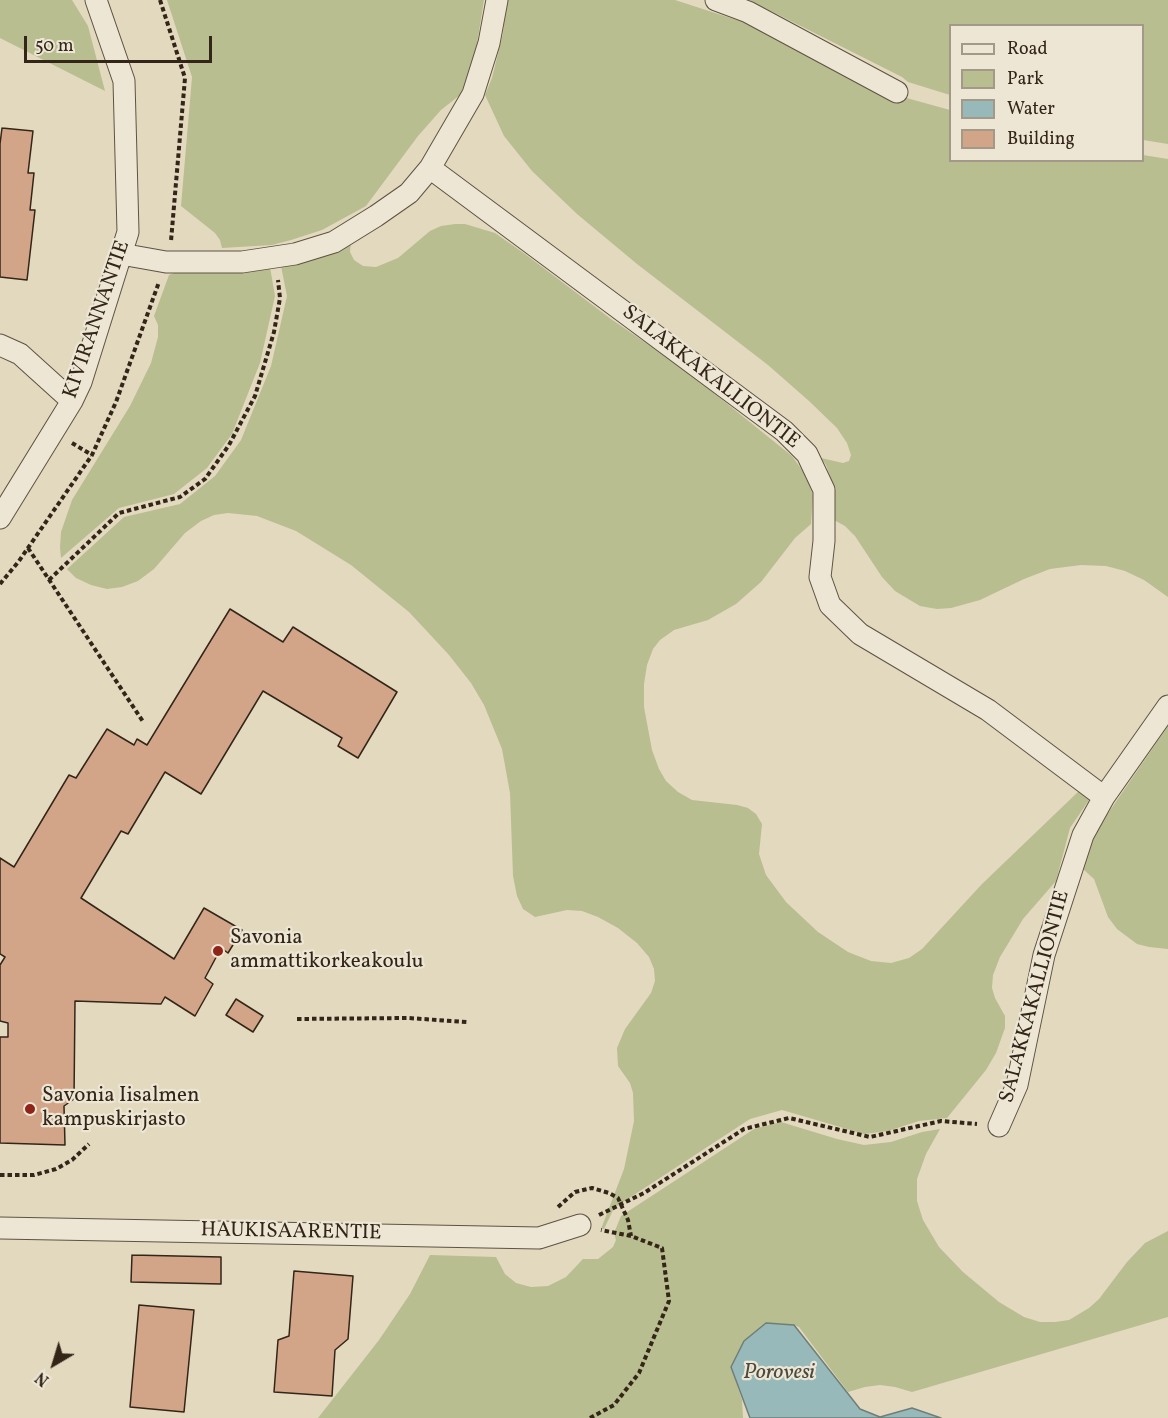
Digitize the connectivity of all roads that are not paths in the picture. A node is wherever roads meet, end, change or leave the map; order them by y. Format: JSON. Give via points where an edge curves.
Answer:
{"nodes":[{"id":1,"x":96,"y":0,"type":"edge"},
{"id":2,"x":496,"y":0,"type":"edge"},
{"id":3,"x":716,"y":0,"type":"edge"},
{"id":4,"x":897,"y":92,"type":"dead end"},
{"id":5,"x":430,"y":168,"type":"junction"},
{"id":6,"x":121,"y":254,"type":"junction"},
{"id":7,"x":0,"y":345,"type":"edge"},
{"id":8,"x":72,"y":401,"type":"junction"},
{"id":9,"x":0,"y":518,"type":"edge"},
{"id":10,"x":1168,"y":706,"type":"edge"},
{"id":11,"x":1104,"y":796,"type":"junction"},
{"id":12,"x":999,"y":1126,"type":"road end"},
{"id":13,"x":580,"y":1225,"type":"road end"},
{"id":14,"x":0,"y":1228,"type":"edge"}],
"edges":[{"from":1,"to":6,"type":"street","name":"KIVIRANNANTIE","via":[[124,81],[128,232]]},
{"from":2,"to":5,"type":"street","via":[[489,43],[473,94]]},
{"from":3,"to":4,"type":"street","via":[[748,12]]},
{"from":5,"to":6,"type":"street","via":[[409,193],[376,216],[334,242],[295,254],[242,262],[166,262]]},
{"from":5,"to":11,"type":"street","name":"SALAKKAKALLIONTIE","via":[[784,431],[807,454],[824,490],[820,577],[830,605],[860,634],[988,710]]},
{"from":6,"to":8,"type":"street","name":"KIVIRANNANTIE"},
{"from":7,"to":8,"type":"street","via":[[20,354]]},
{"from":8,"to":9,"type":"street","name":"KIVIRANNANTIE"},
{"from":10,"to":11,"type":"street"},
{"from":11,"to":12,"type":"street","name":"SALAKKAKALLIONTIE","via":[[1083,835],[1054,923],[1017,1085]]},
{"from":13,"to":14,"type":"street","name":"HAUKISAARENTIE","via":[[539,1238]]}]}
